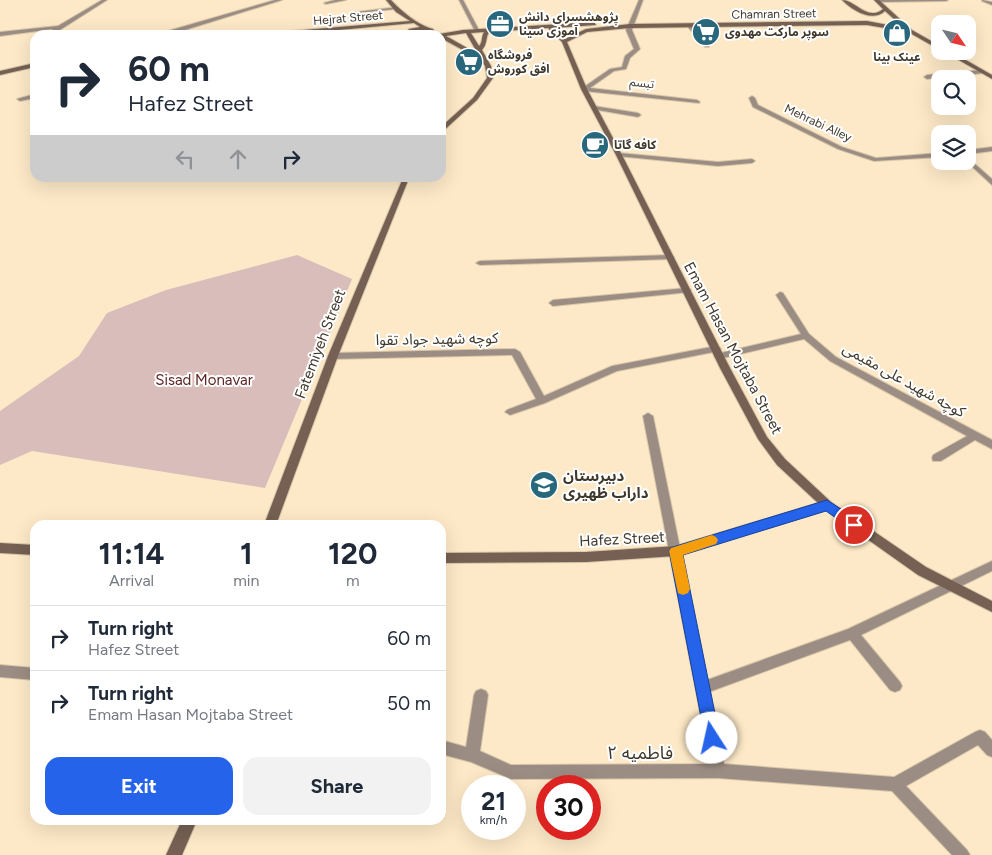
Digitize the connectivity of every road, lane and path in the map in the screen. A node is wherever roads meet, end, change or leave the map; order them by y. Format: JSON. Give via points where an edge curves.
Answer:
{"nodes":[{"id":1,"x":105,"y":0,"type":"edge"},
{"id":2,"x":280,"y":0,"type":"edge"},
{"id":3,"x":344,"y":0,"type":"edge"},
{"id":4,"x":388,"y":0,"type":"edge"},
{"id":5,"x":461,"y":0,"type":"edge"},
{"id":6,"x":641,"y":0,"type":"edge"},
{"id":7,"x":844,"y":0,"type":"edge"},
{"id":8,"x":946,"y":0,"type":"edge"},
{"id":9,"x":984,"y":0,"type":"edge"},
{"id":10,"x":877,"y":1,"type":"edge"},
{"id":11,"x":326,"y":3,"type":"dead end"},
{"id":12,"x":992,"y":4,"type":"edge"},
{"id":13,"x":885,"y":9,"type":"junction"},
{"id":14,"x":397,"y":10,"type":"junction"},
{"id":15,"x":856,"y":11,"type":"junction"},
{"id":16,"x":358,"y":12,"type":"dead end"},
{"id":17,"x":412,"y":22,"type":"junction"},
{"id":18,"x":867,"y":23,"type":"junction"},
{"id":19,"x":399,"y":24,"type":"junction"},
{"id":20,"x":630,"y":26,"type":"junction"},
{"id":21,"x":690,"y":26,"type":"junction"},
{"id":22,"x":59,"y":27,"type":"junction"},
{"id":23,"x":550,"y":27,"type":"junction"},
{"id":24,"x":30,"y":30,"type":"edge"},
{"id":25,"x":34,"y":30,"type":"edge"},
{"id":26,"x":55,"y":30,"type":"edge"},
{"id":27,"x":183,"y":30,"type":"edge"},
{"id":28,"x":328,"y":30,"type":"edge"},
{"id":29,"x":406,"y":30,"type":"edge"},
{"id":30,"x":426,"y":30,"type":"edge"},
{"id":31,"x":446,"y":31,"type":"edge"},
{"id":32,"x":478,"y":31,"type":"junction"},
{"id":33,"x":487,"y":31,"type":"junction"},
{"id":34,"x":910,"y":31,"type":"junction"},
{"id":35,"x":465,"y":32,"type":"junction"},
{"id":36,"x":0,"y":34,"type":"edge"},
{"id":37,"x":446,"y":34,"type":"edge"},
{"id":38,"x":446,"y":38,"type":"edge"},
{"id":39,"x":564,"y":40,"type":"junction"},
{"id":40,"x":931,"y":43,"type":"edge"},
{"id":41,"x":707,"y":46,"type":"dead end"},
{"id":42,"x":479,"y":50,"type":"junction"},
{"id":43,"x":482,"y":58,"type":"junction"},
{"id":44,"x":961,"y":60,"type":"edge"},
{"id":45,"x":30,"y":66,"type":"edge"},
{"id":46,"x":982,"y":72,"type":"junction"},
{"id":47,"x":0,"y":73,"type":"edge"},
{"id":48,"x":926,"y":77,"type":"dead end"},
{"id":49,"x":992,"y":77,"type":"edge"},
{"id":50,"x":584,"y":89,"type":"junction"},
{"id":51,"x":30,"y":97,"type":"edge"},
{"id":52,"x":752,"y":98,"type":"dead end"},
{"id":53,"x":20,"y":99,"type":"dead end"},
{"id":54,"x":697,"y":102,"type":"dead end"},
{"id":55,"x":594,"y":108,"type":"junction"},
{"id":56,"x":638,"y":115,"type":"dead end"},
{"id":57,"x":446,"y":126,"type":"edge"},
{"id":58,"x":992,"y":149,"type":"edge"},
{"id":59,"x":976,"y":151,"type":"edge"},
{"id":60,"x":620,"y":155,"type":"junction"},
{"id":61,"x":931,"y":156,"type":"edge"},
{"id":62,"x":752,"y":161,"type":"dead end"},
{"id":63,"x":976,"y":168,"type":"edge"},
{"id":64,"x":404,"y":182,"type":"edge"},
{"id":65,"x":992,"y":183,"type":"edge"},
{"id":66,"x":670,"y":257,"type":"junction"},
{"id":67,"x":480,"y":263,"type":"dead end"},
{"id":68,"x":687,"y":290,"type":"junction"},
{"id":69,"x":780,"y":295,"type":"dead end"},
{"id":70,"x":553,"y":303,"type":"dead end"},
{"id":71,"x":806,"y":336,"type":"junction"},
{"id":72,"x":717,"y":352,"type":"junction"},
{"id":73,"x":333,"y":356,"type":"junction"},
{"id":74,"x":542,"y":401,"type":"junction"},
{"id":75,"x":510,"y":412,"type":"dead end"},
{"id":76,"x":648,"y":416,"type":"dead end"},
{"id":77,"x":974,"y":436,"type":"junction"},
{"id":78,"x":992,"y":445,"type":"edge"},
{"id":79,"x":937,"y":458,"type":"dead end"},
{"id":80,"x":827,"y":505,"type":"junction"},
{"id":81,"x":272,"y":520,"type":"edge"},
{"id":82,"x":0,"y":548,"type":"edge"},
{"id":83,"x":30,"y":550,"type":"edge"},
{"id":84,"x":676,"y":551,"type":"junction"},
{"id":85,"x":446,"y":558,"type":"edge"},
{"id":86,"x":992,"y":566,"type":"edge"},
{"id":87,"x":950,"y":586,"type":"junction"},
{"id":88,"x":992,"y":607,"type":"edge"},
{"id":89,"x":852,"y":633,"type":"junction"},
{"id":90,"x":0,"y":671,"type":"edge"},
{"id":91,"x":30,"y":674,"type":"edge"},
{"id":92,"x":895,"y":686,"type":"dead end"},
{"id":93,"x":703,"y":688,"type":"junction"},
{"id":94,"x":481,"y":695,"type":"dead end"},
{"id":95,"x":446,"y":748,"type":"edge"},
{"id":96,"x":992,"y":750,"type":"edge"},
{"id":97,"x":472,"y":755,"type":"junction"},
{"id":98,"x":718,"y":771,"type":"junction"},
{"id":99,"x":895,"y":784,"type":"junction"},
{"id":100,"x":188,"y":825,"type":"edge"},
{"id":101,"x":174,"y":855,"type":"edge"},
{"id":102,"x":962,"y":855,"type":"edge"}],
"edges":[{"from":1,"to":22,"type":"street"},
{"from":2,"to":27,"type":"street"},
{"from":3,"to":11,"type":"street"},
{"from":4,"to":14,"type":"main road"},
{"from":5,"to":32,"type":"street"},
{"from":6,"to":20,"type":"street"},
{"from":7,"to":15,"type":"main road"},
{"from":8,"to":10,"type":"street"},
{"from":9,"to":12,"type":"street"},
{"from":10,"to":13,"type":"main road"},
{"from":13,"to":15,"type":"main road","via":[[878,13]]},
{"from":13,"to":34,"type":"main road"},
{"from":14,"to":16,"type":"street"},
{"from":14,"to":17,"type":"main road"},
{"from":14,"to":19,"type":"main road"},
{"from":15,"to":18,"type":"main road"},
{"from":17,"to":19,"type":"main road","name":"Hejrat Street"},
{"from":17,"to":30,"type":"main road"},
{"from":18,"to":21,"type":"main road","name":"Chamran Street"},
{"from":18,"to":34,"type":"main road","name":"Chamran Street"},
{"from":19,"to":28,"type":"main road","name":"Hejrat Street"},
{"from":19,"to":29,"type":"main road"},
{"from":20,"to":21,"type":"main road","name":"Chamran Street"},
{"from":20,"to":23,"type":"main road"},
{"from":20,"to":39,"type":"main road","name":"Chamran Street","via":[[586,31]]},
{"from":20,"to":50,"type":"street","via":[[628,30],[637,49],[627,57],[624,68],[612,70]]},
{"from":21,"to":41,"type":"street"},
{"from":22,"to":25,"type":"street"},
{"from":22,"to":26,"type":"street"},
{"from":23,"to":33,"type":"main road"},
{"from":23,"to":39,"type":"main road"},
{"from":24,"to":36,"type":"street"},
{"from":31,"to":35,"type":"main road"},
{"from":32,"to":33,"type":"main road"},
{"from":32,"to":35,"type":"main road"},
{"from":33,"to":42,"type":"main road"},
{"from":34,"to":40,"type":"main road"},
{"from":35,"to":37,"type":"main road"},
{"from":35,"to":42,"type":"main road"},
{"from":38,"to":43,"type":"main road"},
{"from":39,"to":50,"type":"main road","name":"Emam Hasan Mojtaba Street"},
{"from":42,"to":43,"type":"main road"},
{"from":43,"to":57,"type":"main road","via":[[490,73],[486,85]]},
{"from":44,"to":46,"type":"main road"},
{"from":45,"to":47,"type":"main road"},
{"from":46,"to":48,"type":"street"},
{"from":46,"to":49,"type":"main road"},
{"from":50,"to":54,"type":"street","name":"تبسم"},
{"from":50,"to":55,"type":"main road","name":"Emam Hasan Mojtaba Street"},
{"from":51,"to":53,"type":"street"},
{"from":52,"to":61,"type":"street","name":"Mehrabi Alley","via":[[755,106],[840,148],[876,160]]},
{"from":55,"to":56,"type":"street"},
{"from":55,"to":60,"type":"main road","name":"Emam Hasan Mojtaba Street"},
{"from":58,"to":59,"type":"street"},
{"from":60,"to":62,"type":"street","via":[[718,164]]},
{"from":60,"to":66,"type":"main road","name":"Emam Hasan Mojtaba Street"},
{"from":63,"to":65,"type":"street"},
{"from":64,"to":73,"type":"main road","name":"Fatemiyeh Street"},
{"from":66,"to":67,"type":"street"},
{"from":66,"to":68,"type":"main road","name":"Emam Hasan Mojtaba Street"},
{"from":68,"to":70,"type":"street"},
{"from":68,"to":72,"type":"main road","name":"Emam Hasan Mojtaba Street"},
{"from":69,"to":71,"type":"street","name":"کوچه شهید علی مقیمی"},
{"from":71,"to":72,"type":"street"},
{"from":71,"to":77,"type":"street","name":"کوچه شهید علی مقیمی","via":[[833,358]]},
{"from":72,"to":74,"type":"street","via":[[615,368]]},
{"from":72,"to":80,"type":"main road","name":"Emam Hasan Mojtaba Street","via":[[763,438],[781,462]]},
{"from":73,"to":74,"type":"street","name":"کوچه شهید جواد تقوا","via":[[515,352]]},
{"from":73,"to":81,"type":"main road","name":"Fatemiyeh Street"},
{"from":74,"to":75,"type":"street"},
{"from":76,"to":84,"type":"street"},
{"from":77,"to":78,"type":"street","name":"کوچه شهید علی مقیمی"},
{"from":77,"to":79,"type":"street"},
{"from":80,"to":84,"type":"main road","name":"Hafez Street"},
{"from":80,"to":87,"type":"main road","name":"Emam Hasan Mojtaba Street","via":[[906,561]]},
{"from":82,"to":83,"type":"main road"},
{"from":84,"to":85,"type":"main road","name":"Hafez Street","via":[[586,557]]},
{"from":84,"to":93,"type":"street"},
{"from":86,"to":87,"type":"street"},
{"from":87,"to":88,"type":"main road","name":"Emam Hasan Mojtaba Street"},
{"from":87,"to":89,"type":"street"},
{"from":89,"to":92,"type":"street"},
{"from":89,"to":93,"type":"street"},
{"from":90,"to":91,"type":"street"},
{"from":93,"to":98,"type":"street"},
{"from":94,"to":97,"type":"street"},
{"from":95,"to":97,"type":"street","name":"فاطمیه ۲"},
{"from":96,"to":99,"type":"street","via":[[980,737]]},
{"from":97,"to":98,"type":"street","name":"فاطمیه ۲","via":[[511,772]]},
{"from":98,"to":99,"type":"street","name":"فاطمیه ۲"},
{"from":99,"to":102,"type":"street"},
{"from":100,"to":101,"type":"main road"}]}
